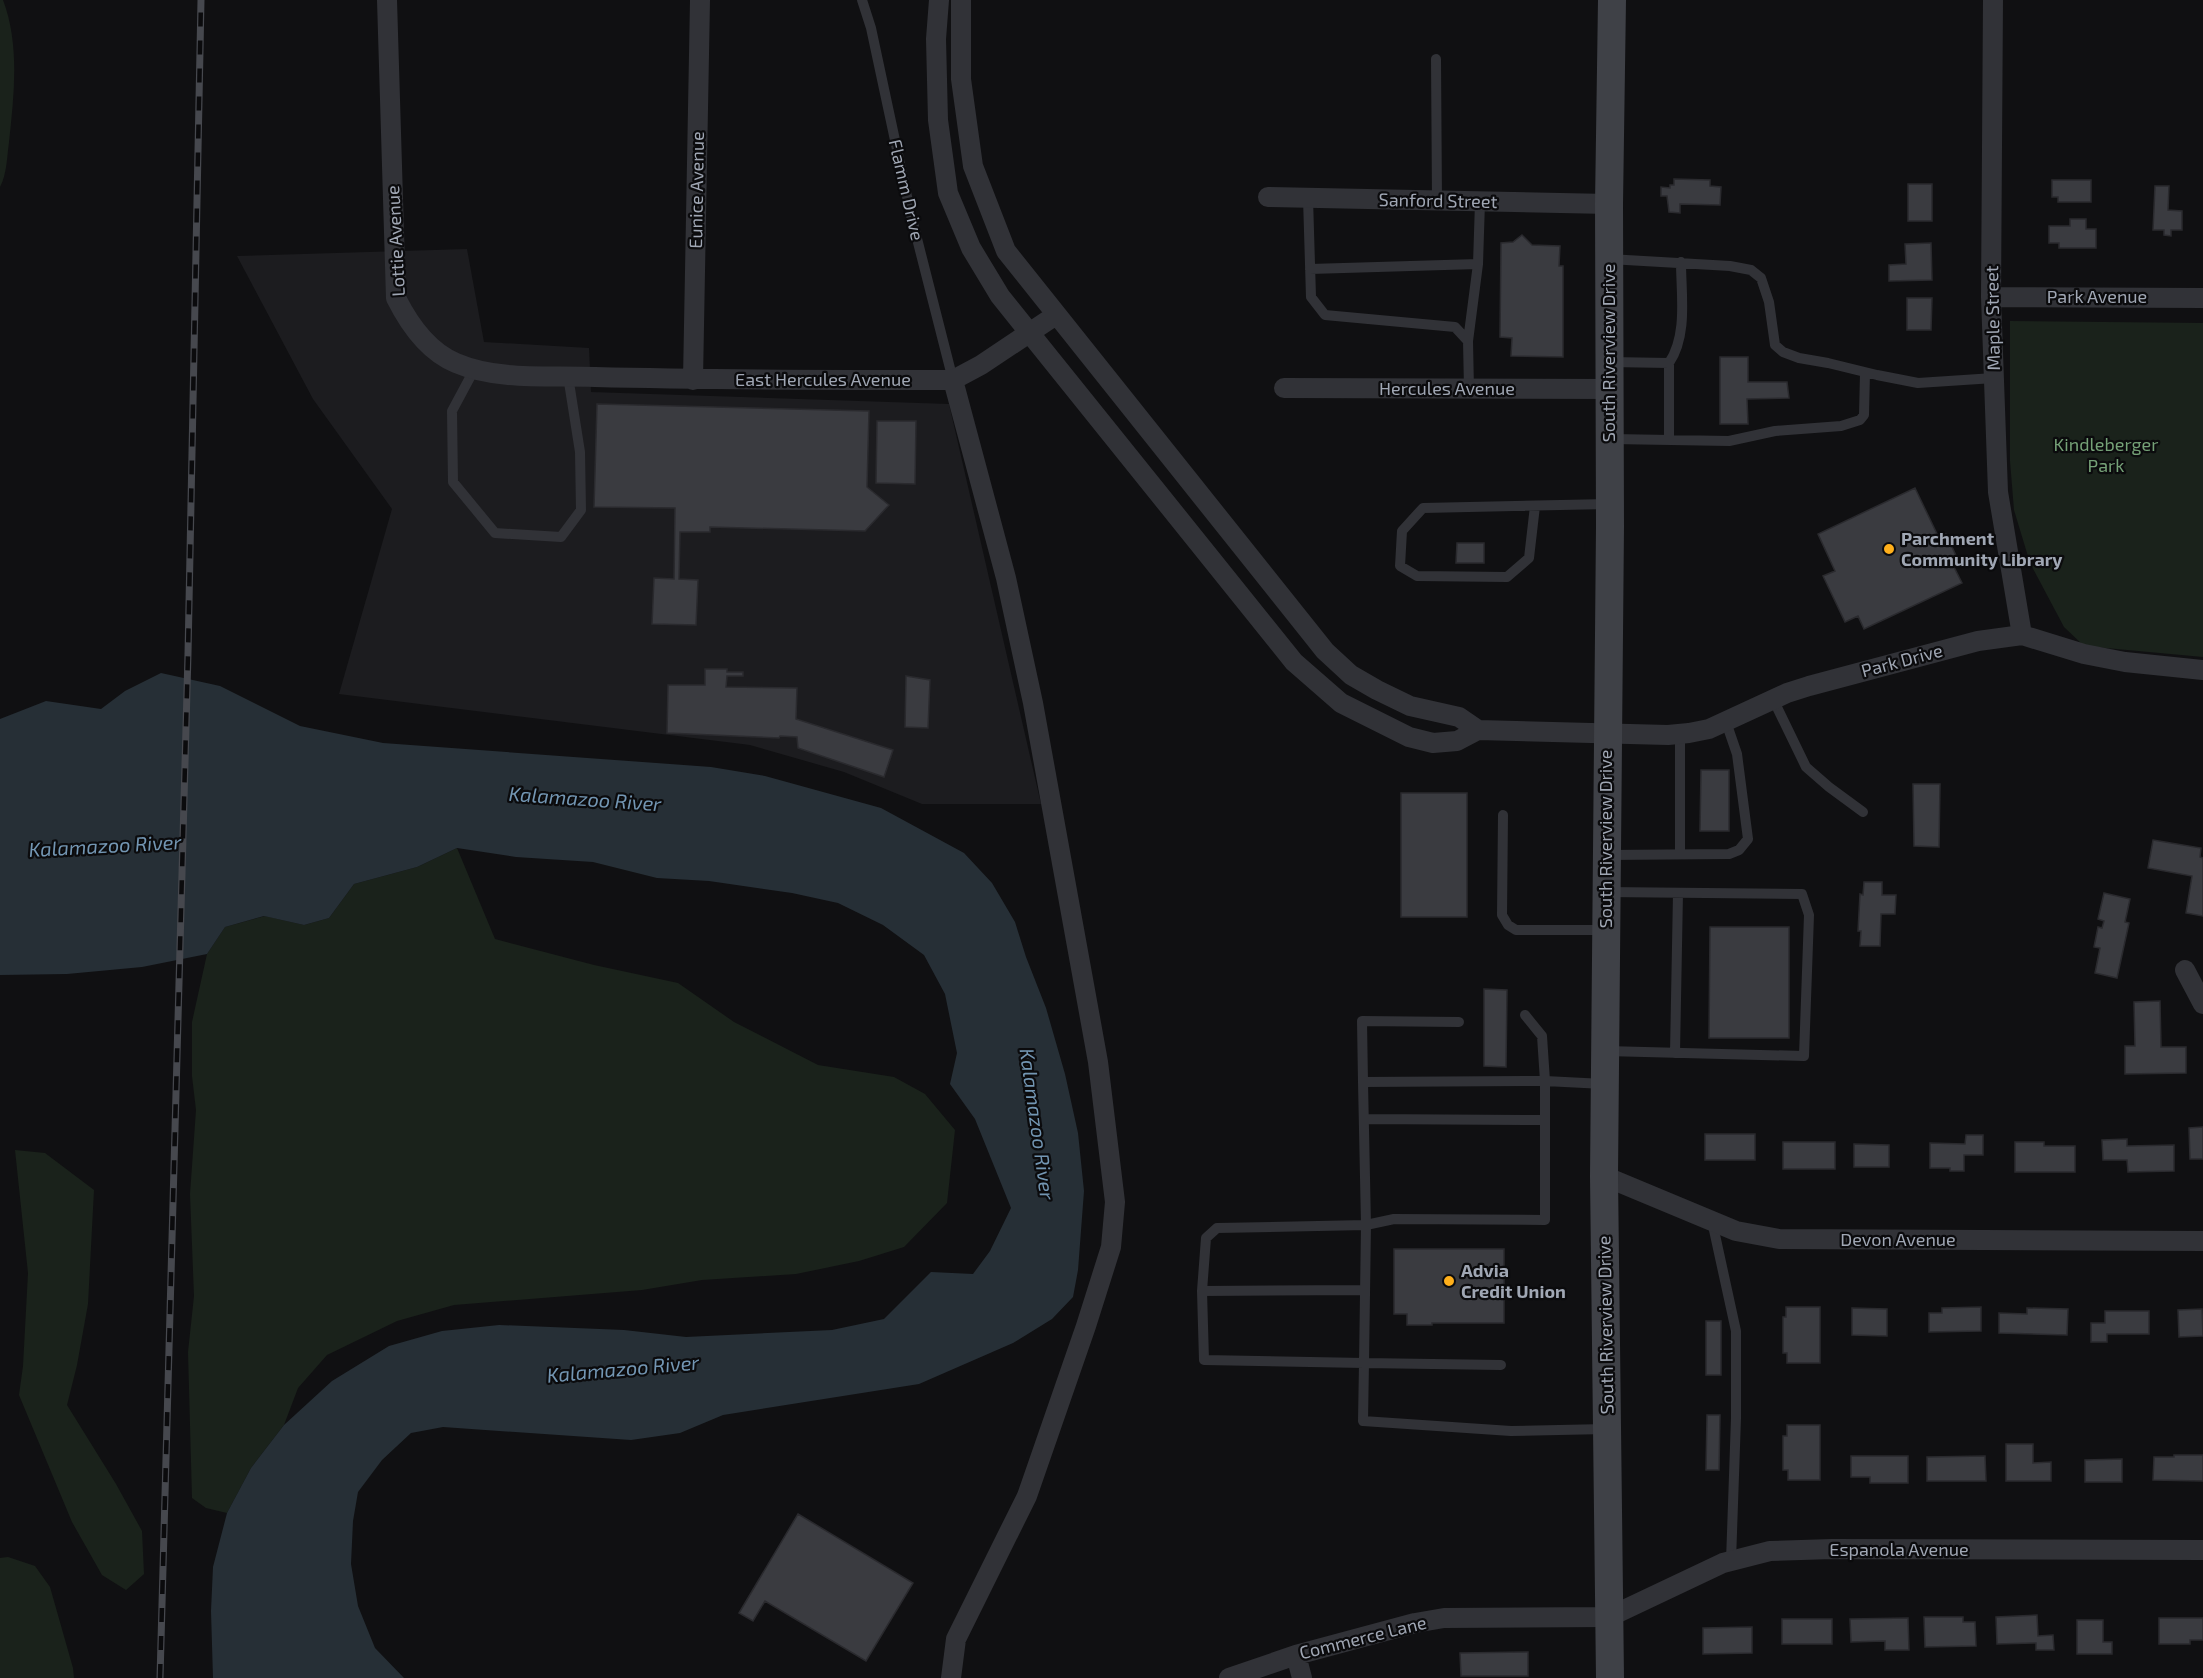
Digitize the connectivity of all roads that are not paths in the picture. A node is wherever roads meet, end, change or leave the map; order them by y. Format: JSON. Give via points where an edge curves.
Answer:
{"nodes":[{"id":1,"x":387,"y":0,"type":"edge"},
{"id":2,"x":700,"y":0,"type":"edge"},
{"id":3,"x":862,"y":0,"type":"edge"},
{"id":4,"x":939,"y":0,"type":"edge"},
{"id":5,"x":961,"y":0,"type":"edge"},
{"id":6,"x":1611,"y":0,"type":"edge"},
{"id":7,"x":1993,"y":0,"type":"edge"},
{"id":8,"x":1436,"y":59,"type":"dead end"},
{"id":9,"x":1268,"y":197,"type":"dead end"},
{"id":10,"x":1308,"y":198,"type":"junction"},
{"id":11,"x":1437,"y":201,"type":"junction"},
{"id":12,"x":1480,"y":202,"type":"junction"},
{"id":13,"x":1608,"y":204,"type":"junction"},
{"id":14,"x":1609,"y":259,"type":"junction"},
{"id":15,"x":1681,"y":262,"type":"junction"},
{"id":16,"x":1478,"y":264,"type":"junction"},
{"id":17,"x":1310,"y":269,"type":"junction"},
{"id":18,"x":1991,"y":297,"type":"junction"},
{"id":19,"x":2203,"y":298,"type":"edge"},
{"id":20,"x":1056,"y":315,"type":"junction"},
{"id":21,"x":1029,"y":333,"type":"junction"},
{"id":22,"x":1468,"y":341,"type":"junction"},
{"id":23,"x":1669,"y":363,"type":"junction"},
{"id":24,"x":474,"y":370,"type":"junction"},
{"id":25,"x":1865,"y":373,"type":"junction"},
{"id":26,"x":568,"y":376,"type":"junction"},
{"id":27,"x":1609,"y":376,"type":"junction"},
{"id":28,"x":1994,"y":378,"type":"junction"},
{"id":29,"x":693,"y":380,"type":"junction"},
{"id":30,"x":953,"y":380,"type":"junction"},
{"id":31,"x":1284,"y":388,"type":"dead end"},
{"id":32,"x":1469,"y":389,"type":"junction"},
{"id":33,"x":1610,"y":439,"type":"junction"},
{"id":34,"x":1669,"y":439,"type":"junction"},
{"id":35,"x":1610,"y":504,"type":"junction"},
{"id":36,"x":1535,"y":506,"type":"junction"},
{"id":37,"x":2022,"y":634,"type":"junction"},
{"id":38,"x":2203,"y":670,"type":"edge"},
{"id":39,"x":1773,"y":699,"type":"junction"},
{"id":40,"x":1726,"y":722,"type":"junction"},
{"id":41,"x":1478,"y":730,"type":"junction"},
{"id":42,"x":1607,"y":732,"type":"junction"},
{"id":43,"x":1680,"y":734,"type":"junction"},
{"id":44,"x":1863,"y":812,"type":"dead end"},
{"id":45,"x":1503,"y":815,"type":"dead end"},
{"id":46,"x":1680,"y":854,"type":"junction"},
{"id":47,"x":1606,"y":855,"type":"junction"},
{"id":48,"x":1606,"y":892,"type":"junction"},
{"id":49,"x":1678,"y":893,"type":"junction"},
{"id":50,"x":1606,"y":930,"type":"junction"},
{"id":51,"x":2185,"y":970,"type":"dead end"},
{"id":52,"x":2203,"y":1004,"type":"edge"},
{"id":53,"x":1525,"y":1016,"type":"dead end"},
{"id":54,"x":1459,"y":1022,"type":"dead end"},
{"id":55,"x":1605,"y":1051,"type":"junction"},
{"id":56,"x":1680,"y":1053,"type":"junction"},
{"id":57,"x":1363,"y":1082,"type":"junction"},
{"id":58,"x":1545,"y":1082,"type":"junction"},
{"id":59,"x":1605,"y":1084,"type":"junction"},
{"id":60,"x":1364,"y":1119,"type":"junction"},
{"id":61,"x":1545,"y":1120,"type":"junction"},
{"id":62,"x":1604,"y":1176,"type":"junction"},
{"id":63,"x":1712,"y":1221,"type":"junction"},
{"id":64,"x":1366,"y":1225,"type":"junction"},
{"id":65,"x":2203,"y":1241,"type":"edge"},
{"id":66,"x":1364,"y":1290,"type":"junction"},
{"id":67,"x":1203,"y":1291,"type":"junction"},
{"id":68,"x":1364,"y":1363,"type":"junction"},
{"id":69,"x":1501,"y":1365,"type":"dead end"},
{"id":70,"x":1606,"y":1429,"type":"junction"},
{"id":71,"x":2203,"y":1550,"type":"edge"},
{"id":72,"x":1731,"y":1561,"type":"junction"},
{"id":73,"x":1608,"y":1617,"type":"junction"},
{"id":74,"x":1296,"y":1655,"type":"junction"},
{"id":75,"x":951,"y":1678,"type":"edge"},
{"id":76,"x":1229,"y":1678,"type":"edge"},
{"id":77,"x":1302,"y":1678,"type":"edge"},
{"id":78,"x":1610,"y":1678,"type":"edge"}],
"edges":[{"from":1,"to":24,"type":"street","name":"Lottie Avenue","via":[[396,298],[414,331],[453,362]]},
{"from":2,"to":29,"type":"street","name":"Eunice Avenue"},
{"from":3,"to":30,"type":"lane","name":"Flamm Drive"},
{"from":4,"to":21,"type":"street","via":[[938,120],[948,193],[971,248],[1000,296]]},
{"from":5,"to":20,"type":"street","via":[[961,80],[973,166],[1006,251]]},
{"from":6,"to":13,"type":"street","name":"South Riverview Drive"},
{"from":7,"to":18,"type":"street","name":"Maple Street"},
{"from":8,"to":11,"type":"lane"},
{"from":9,"to":10,"type":"street","name":"Sanford Street"},
{"from":10,"to":11,"type":"street","name":"Sanford Street"},
{"from":10,"to":17,"type":"lane"},
{"from":11,"to":12,"type":"street","name":"Sanford Street"},
{"from":12,"to":13,"type":"street","name":"Sanford Street"},
{"from":12,"to":16,"type":"lane"},
{"from":13,"to":14,"type":"street","name":"South Riverview Drive"},
{"from":14,"to":15,"type":"lane"},
{"from":14,"to":27,"type":"street","name":"South Riverview Drive"},
{"from":15,"to":23,"type":"lane","via":[[1682,320]]},
{"from":15,"to":25,"type":"lane","via":[[1751,270],[1761,278],[1769,302],[1775,345],[1799,358]]},
{"from":16,"to":17,"type":"lane"},
{"from":16,"to":22,"type":"lane"},
{"from":17,"to":22,"type":"lane","via":[[1311,297],[1324,315],[1455,327]]},
{"from":18,"to":19,"type":"street","name":"Park Avenue"},
{"from":18,"to":28,"type":"street","name":"Maple Street"},
{"from":20,"to":21,"type":"street"},
{"from":20,"to":41,"type":"street","via":[[1324,651],[1351,675],[1377,690],[1410,706],[1459,717]]},
{"from":21,"to":30,"type":"street"},
{"from":21,"to":41,"type":"street","via":[[1294,662],[1341,703],[1409,737],[1433,743],[1456,741]]},
{"from":22,"to":32,"type":"lane"},
{"from":23,"to":27,"type":"lane"},
{"from":23,"to":34,"type":"lane"},
{"from":24,"to":26,"type":"street","name":"Lottie Avenue"},
{"from":24,"to":26,"type":"lane","via":[[452,411],[453,482],[495,533],[561,537],[581,510],[580,452]]},
{"from":25,"to":28,"type":"lane","via":[[1918,383]]},
{"from":25,"to":34,"type":"lane","via":[[1864,415],[1860,420],[1729,441]]},
{"from":26,"to":29,"type":"street","name":"Lottie Avenue"},
{"from":27,"to":32,"type":"street","name":"Hercules Avenue"},
{"from":27,"to":33,"type":"street","name":"South Riverview Drive"},
{"from":28,"to":37,"type":"street","name":"Maple Street","via":[[1998,492]]},
{"from":29,"to":30,"type":"street","name":"East Hercules Avenue"},
{"from":30,"to":75,"type":"street","via":[[1006,578],[1033,703],[1098,1062],[1115,1202],[1111,1247],[1078,1348],[1027,1496],[956,1639]]},
{"from":31,"to":32,"type":"street","name":"Hercules Avenue"},
{"from":33,"to":34,"type":"lane"},
{"from":33,"to":35,"type":"street","name":"South Riverview Drive"},
{"from":35,"to":36,"type":"lane"},
{"from":35,"to":42,"type":"street","name":"South Riverview Drive"},
{"from":36,"to":36,"type":"lane","via":[[1423,508],[1402,531],[1400,566],[1418,576],[1507,577],[1529,558]]},
{"from":37,"to":38,"type":"street","name":"Park Drive","via":[[2084,654]]},
{"from":37,"to":39,"type":"street","name":"Park Drive","via":[[1977,641]]},
{"from":39,"to":40,"type":"street","name":"Park Drive"},
{"from":39,"to":44,"type":"lane","via":[[1806,767]]},
{"from":40,"to":43,"type":"street","name":"Park Drive"},
{"from":40,"to":46,"type":"lane","via":[[1737,754],[1748,839],[1739,850],[1729,854]]},
{"from":41,"to":42,"type":"street","name":"Park Drive"},
{"from":42,"to":43,"type":"street","name":"Park Drive"},
{"from":42,"to":47,"type":"street","name":"South Riverview Drive"},
{"from":43,"to":46,"type":"lane"},
{"from":45,"to":50,"type":"lane","via":[[1502,915],[1508,924],[1516,930]]},
{"from":46,"to":47,"type":"lane"},
{"from":47,"to":48,"type":"street","name":"South Riverview Drive"},
{"from":48,"to":49,"type":"lane"},
{"from":48,"to":50,"type":"street","name":"South Riverview Drive"},
{"from":49,"to":56,"type":"lane"},
{"from":49,"to":56,"type":"lane","via":[[1802,894],[1809,915],[1804,1056]]},
{"from":50,"to":55,"type":"street","name":"South Riverview Drive"},
{"from":51,"to":52,"type":"street"},
{"from":53,"to":58,"type":"lane","via":[[1542,1036]]},
{"from":54,"to":57,"type":"lane","via":[[1362,1021]]},
{"from":55,"to":56,"type":"lane"},
{"from":55,"to":59,"type":"street","name":"South Riverview Drive"},
{"from":57,"to":58,"type":"lane"},
{"from":57,"to":60,"type":"lane"},
{"from":58,"to":59,"type":"lane"},
{"from":58,"to":61,"type":"lane"},
{"from":59,"to":62,"type":"street","name":"South Riverview Drive"},
{"from":60,"to":61,"type":"lane"},
{"from":60,"to":64,"type":"lane"},
{"from":61,"to":64,"type":"lane","via":[[1545,1220],[1394,1219]]},
{"from":62,"to":63,"type":"street","name":"Devon Avenue"},
{"from":62,"to":70,"type":"street","name":"South Riverview Drive"},
{"from":63,"to":65,"type":"street","name":"Devon Avenue","via":[[1736,1231],[1779,1239]]},
{"from":63,"to":72,"type":"lane","via":[[1736,1331]]},
{"from":64,"to":66,"type":"lane"},
{"from":64,"to":67,"type":"lane","via":[[1217,1228],[1206,1238]]},
{"from":66,"to":67,"type":"lane"},
{"from":66,"to":68,"type":"lane"},
{"from":67,"to":68,"type":"lane","via":[[1204,1360]]},
{"from":68,"to":69,"type":"lane"},
{"from":68,"to":70,"type":"lane","via":[[1363,1421],[1511,1431]]},
{"from":70,"to":73,"type":"street","name":"South Riverview Drive"},
{"from":71,"to":72,"type":"street","name":"Espanola Avenue","via":[[1832,1549],[1770,1551]]},
{"from":72,"to":73,"type":"street","name":"Espanola Avenue"},
{"from":73,"to":74,"type":"street","name":"Commerce Lane","via":[[1444,1618]]},
{"from":73,"to":78,"type":"street","name":"South Riverview Drive"},
{"from":74,"to":76,"type":"street","name":"Commerce Lane"},
{"from":74,"to":77,"type":"street"}]}
